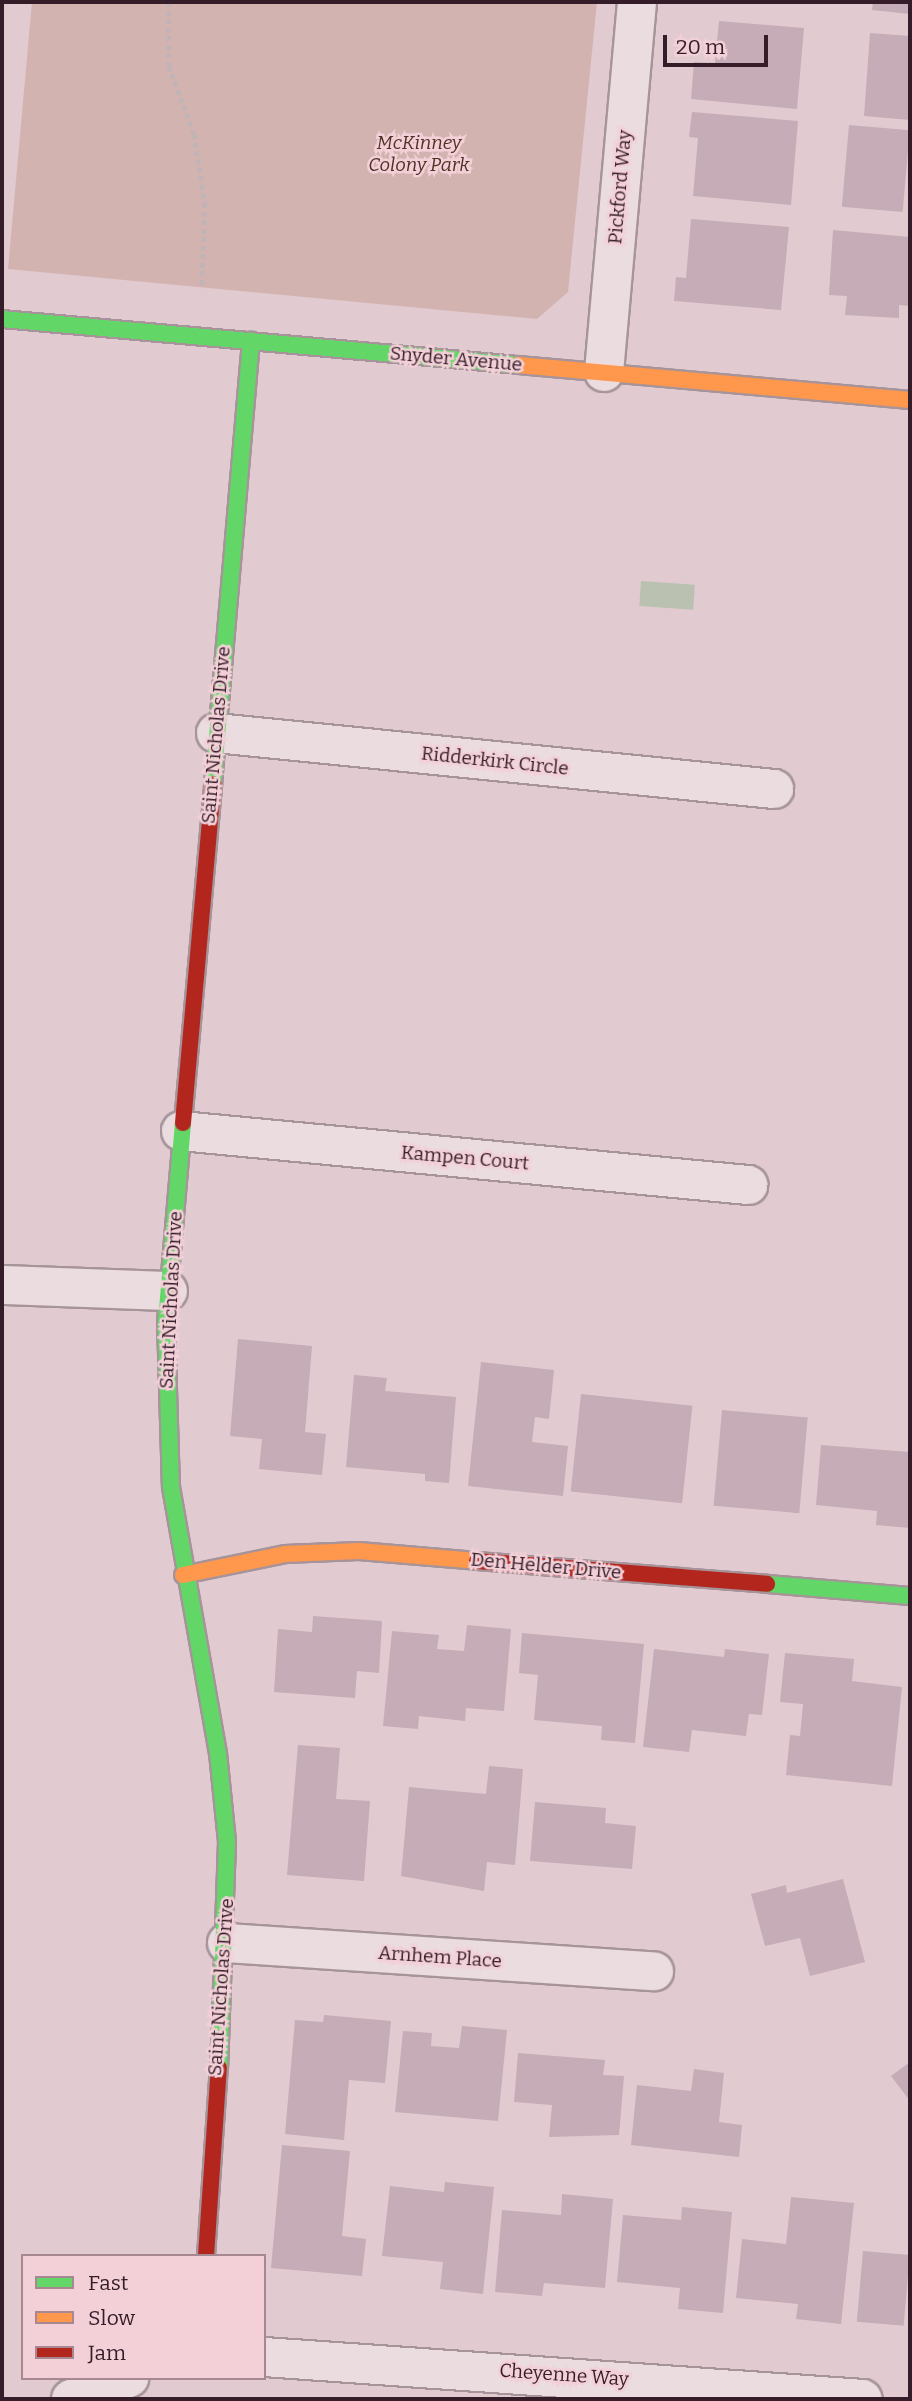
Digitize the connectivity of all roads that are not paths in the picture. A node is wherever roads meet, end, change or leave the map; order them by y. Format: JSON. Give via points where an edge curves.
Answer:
{"nodes":[{"id":1,"x":637,"y":2,"type":"edge"},
{"id":2,"x":2,"y":319,"type":"edge"},
{"id":3,"x":251,"y":341,"type":"junction"},
{"id":4,"x":604,"y":372,"type":"junction"},
{"id":5,"x":910,"y":400,"type":"edge"},
{"id":6,"x":216,"y":733,"type":"junction"},
{"id":7,"x":774,"y":789,"type":"dead end"},
{"id":8,"x":181,"y":1131,"type":"junction"},
{"id":9,"x":748,"y":1185,"type":"dead end"},
{"id":10,"x":2,"y":1285,"type":"edge"},
{"id":11,"x":168,"y":1291,"type":"junction"},
{"id":12,"x":183,"y":1575,"type":"junction"},
{"id":13,"x":910,"y":1596,"type":"edge"},
{"id":14,"x":227,"y":1942,"type":"junction"},
{"id":15,"x":654,"y":1971,"type":"dead end"},
{"id":16,"x":206,"y":2254,"type":"edge"},
{"id":17,"x":266,"y":2357,"type":"edge"},
{"id":18,"x":123,"y":2380,"type":"edge"},
{"id":19,"x":71,"y":2399,"type":"edge"},
{"id":20,"x":863,"y":2399,"type":"edge"}],
"edges":[{"from":1,"to":4,"type":"street","name":"Pickford Way"},
{"from":2,"to":3,"type":"street","name":"Snyder Avenue"},
{"from":3,"to":4,"type":"street","name":"Snyder Avenue"},
{"from":3,"to":6,"type":"street","name":"Saint Nicholas Drive"},
{"from":4,"to":5,"type":"street","name":"Snyder Avenue"},
{"from":6,"to":7,"type":"street","name":"Ridderkirk Circle"},
{"from":6,"to":8,"type":"street","name":"Saint Nicholas Drive"},
{"from":8,"to":9,"type":"street","name":"Kampen Court"},
{"from":8,"to":11,"type":"street","name":"Saint Nicholas Drive"},
{"from":10,"to":11,"type":"street"},
{"from":11,"to":12,"type":"street","name":"Saint Nicholas Drive","via":[[166,1396]]},
{"from":12,"to":13,"type":"street","name":"Den Helder Drive","via":[[285,1554],[359,1551]]},
{"from":12,"to":14,"type":"street","name":"Saint Nicholas Drive","via":[[218,1753]]},
{"from":14,"to":15,"type":"street","name":"Arnhem Place"},
{"from":14,"to":16,"type":"street","name":"Saint Nicholas Drive"},
{"from":17,"to":20,"type":"street","name":"Cheyenne Way"},
{"from":18,"to":19,"type":"street"}]}
